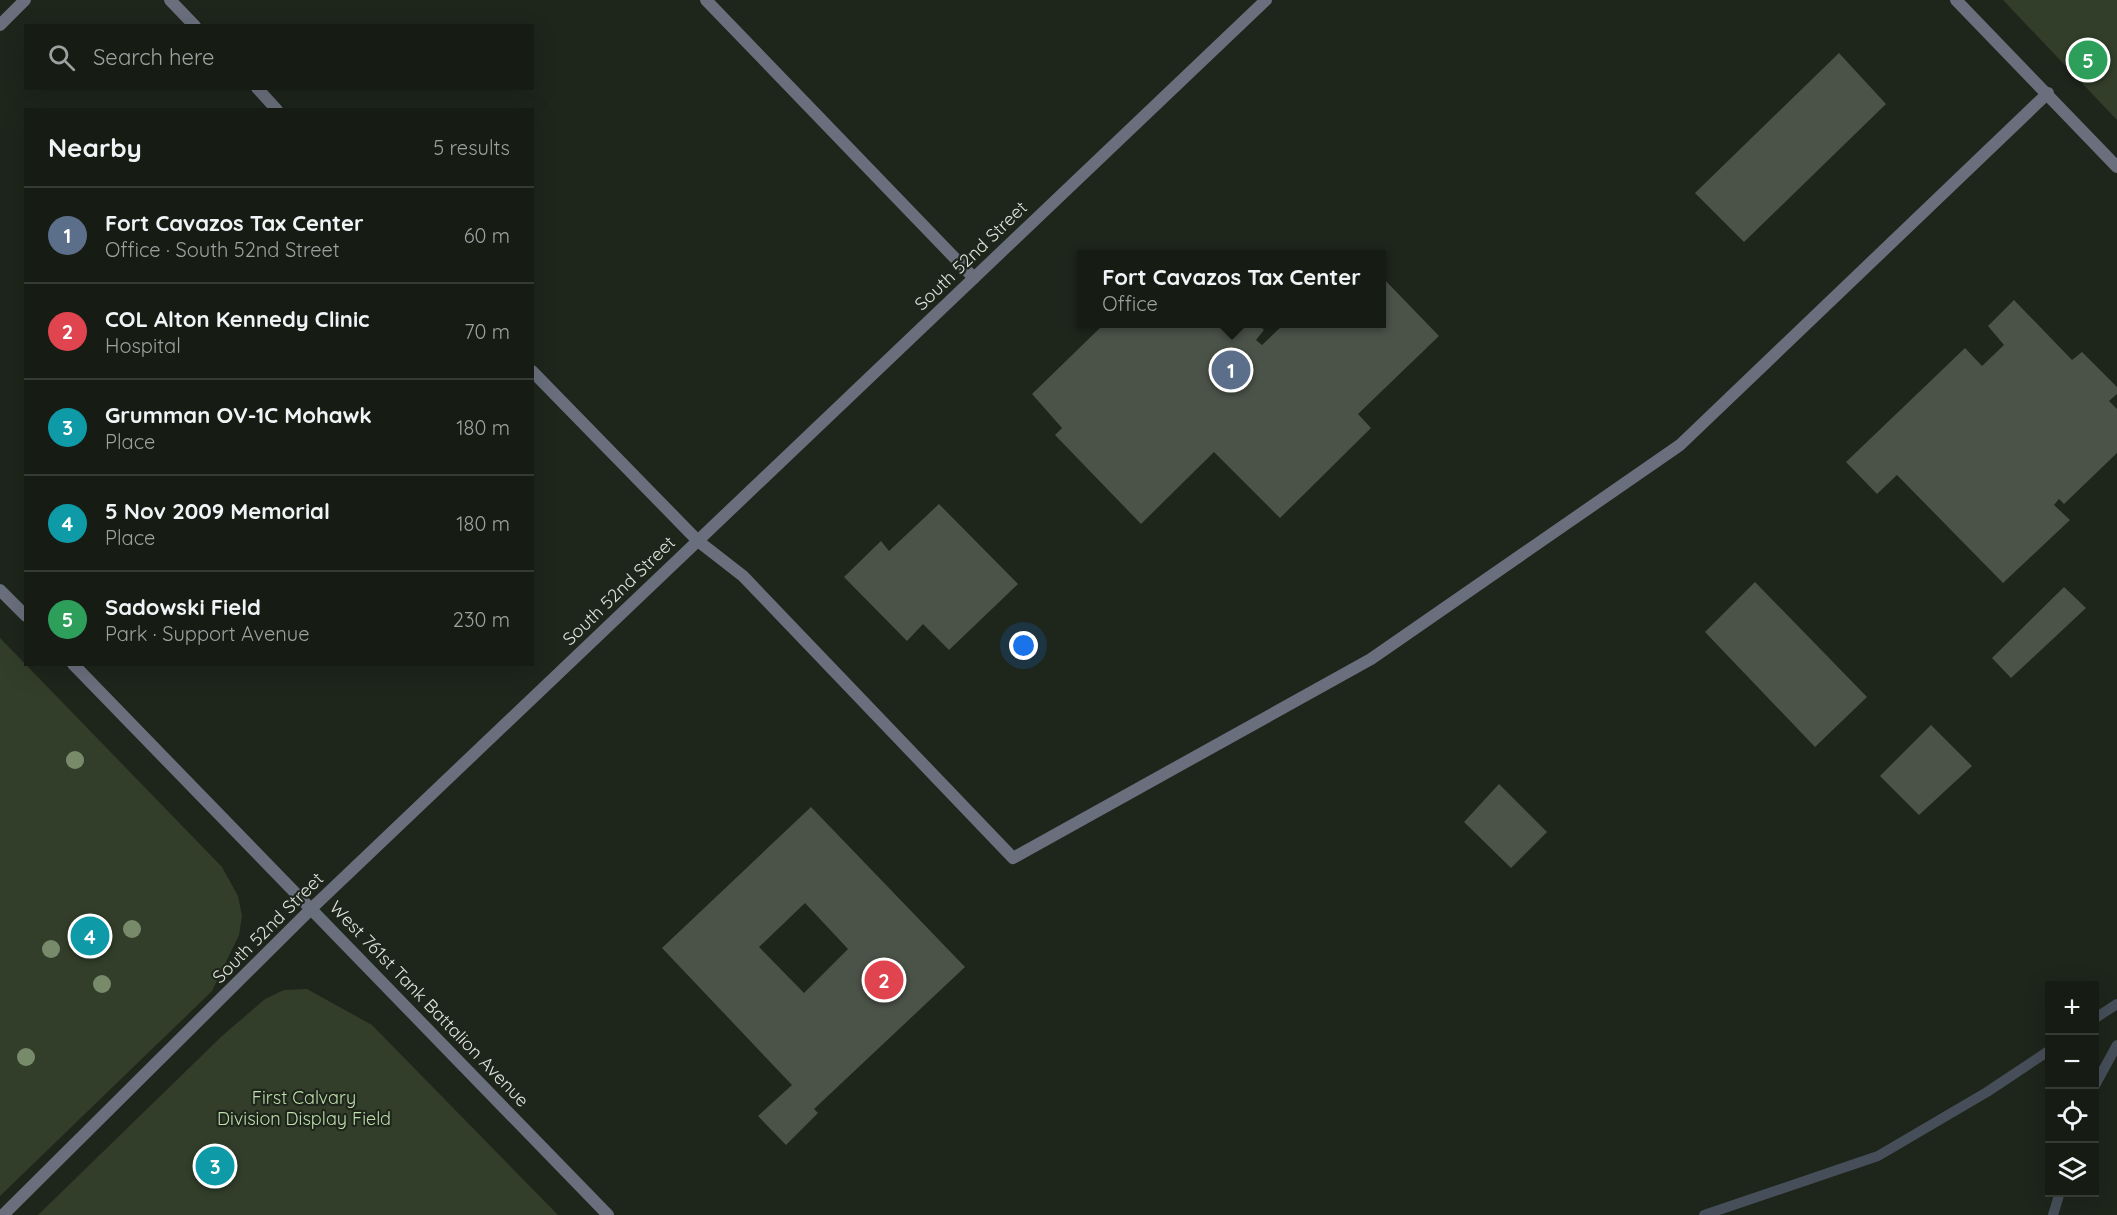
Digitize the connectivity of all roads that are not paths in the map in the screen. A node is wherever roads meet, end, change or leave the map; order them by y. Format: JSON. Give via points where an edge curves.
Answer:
{"nodes":[{"id":1,"x":25,"y":0,"type":"edge"},
{"id":2,"x":170,"y":0,"type":"edge"},
{"id":3,"x":706,"y":0,"type":"edge"},
{"id":4,"x":1266,"y":0,"type":"edge"},
{"id":5,"x":1956,"y":0,"type":"edge"},
{"id":6,"x":193,"y":24,"type":"edge"},
{"id":7,"x":0,"y":25,"type":"edge"},
{"id":8,"x":259,"y":90,"type":"edge"},
{"id":9,"x":2048,"y":93,"type":"junction"},
{"id":10,"x":276,"y":108,"type":"edge"},
{"id":11,"x":2117,"y":167,"type":"edge"},
{"id":12,"x":974,"y":278,"type":"junction"},
{"id":13,"x":534,"y":373,"type":"edge"},
{"id":14,"x":698,"y":541,"type":"junction"},
{"id":15,"x":0,"y":590,"type":"edge"},
{"id":16,"x":24,"y":614,"type":"edge"},
{"id":17,"x":75,"y":666,"type":"edge"},
{"id":18,"x":312,"y":908,"type":"junction"},
{"id":19,"x":3,"y":1215,"type":"edge"},
{"id":20,"x":608,"y":1215,"type":"edge"}],
"edges":[{"from":1,"to":7,"type":"street"},
{"from":2,"to":6,"type":"street"},
{"from":3,"to":12,"type":"street"},
{"from":4,"to":12,"type":"street","name":"South 52nd Street"},
{"from":5,"to":9,"type":"street"},
{"from":8,"to":10,"type":"street"},
{"from":9,"to":11,"type":"street"},
{"from":9,"to":14,"type":"street","via":[[1680,445],[1371,658],[1013,858],[743,576]]},
{"from":12,"to":14,"type":"street","name":"South 52nd Street"},
{"from":13,"to":14,"type":"street"},
{"from":14,"to":18,"type":"street","name":"South 52nd Street"},
{"from":15,"to":16,"type":"street"},
{"from":17,"to":18,"type":"street","name":"West 761st Tank Battalion Avenue"},
{"from":18,"to":19,"type":"street","name":"South 52nd Street"},
{"from":18,"to":20,"type":"street","name":"West 761st Tank Battalion Avenue"}]}
